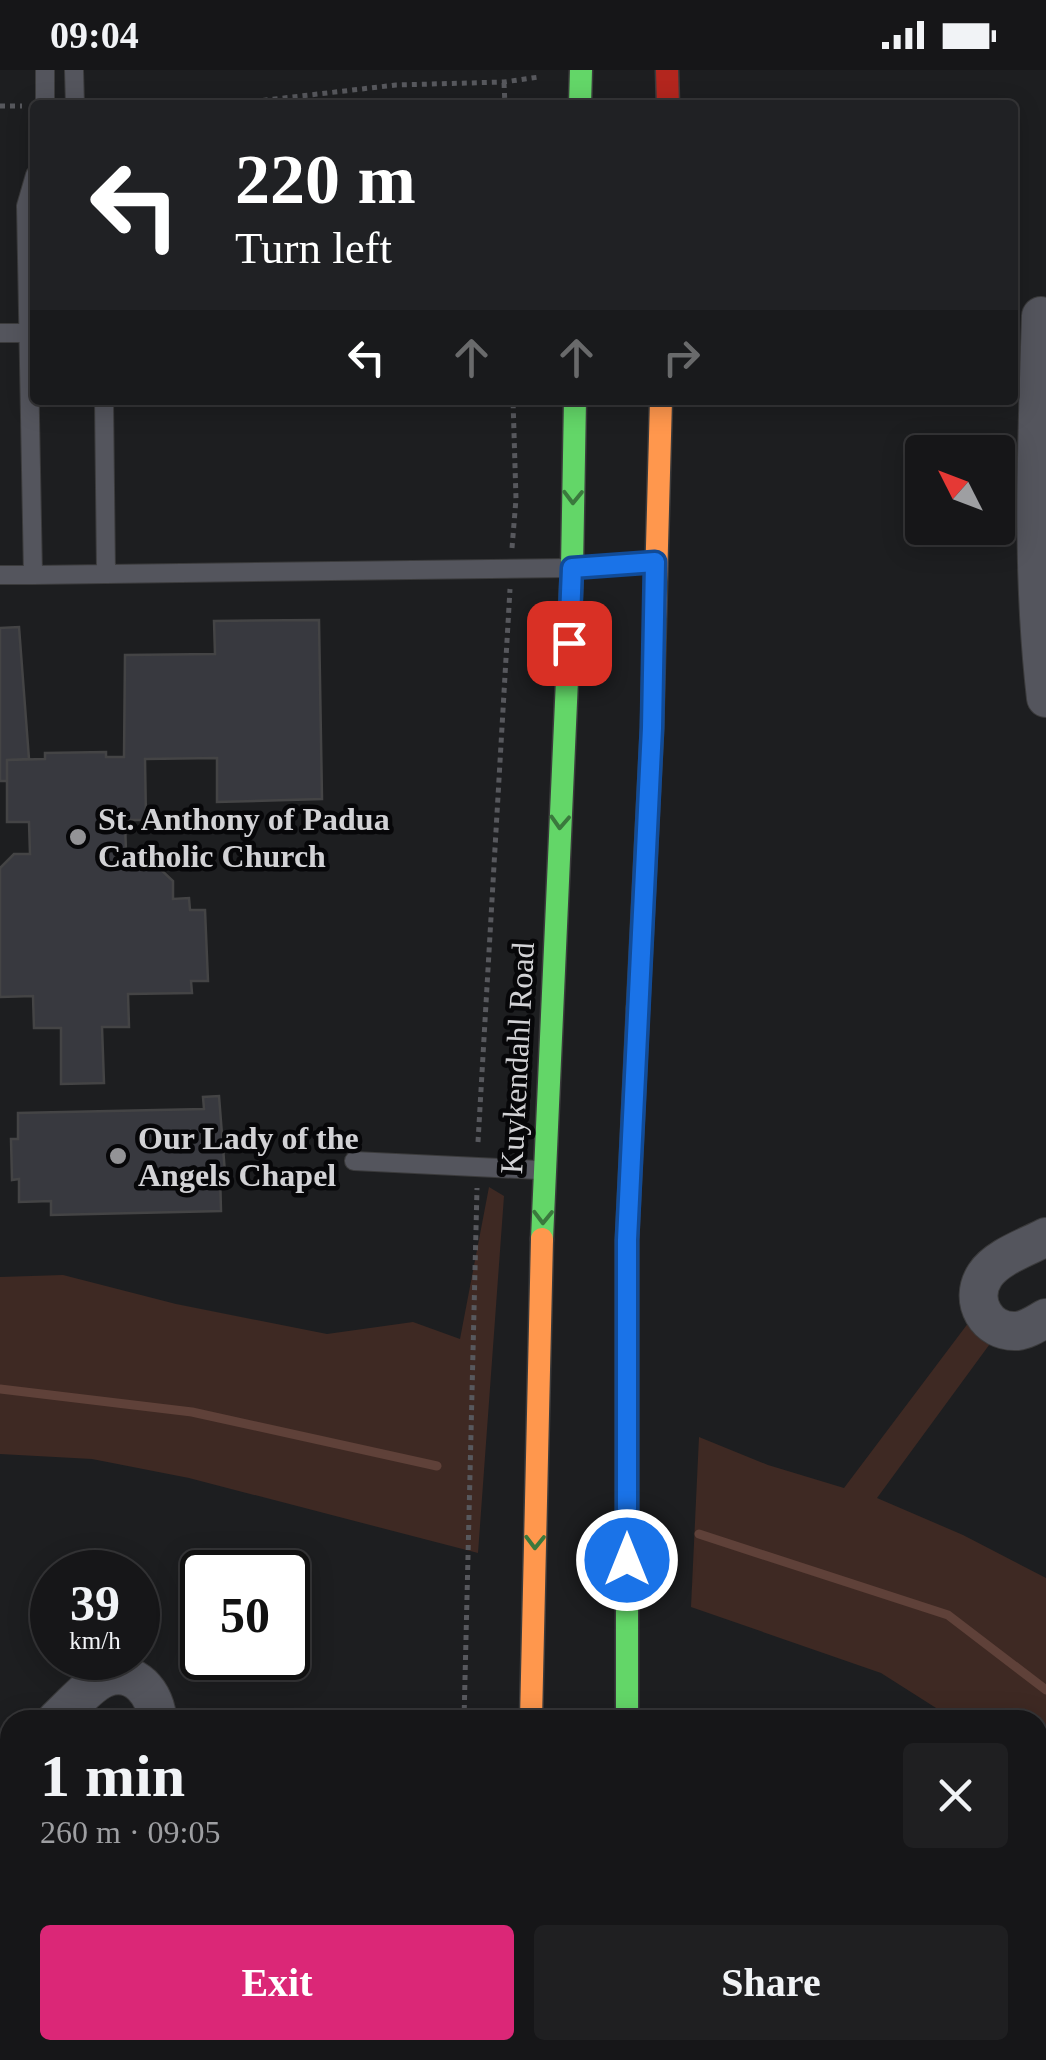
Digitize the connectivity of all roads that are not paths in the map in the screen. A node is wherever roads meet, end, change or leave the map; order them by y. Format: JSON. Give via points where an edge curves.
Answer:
{"nodes":[{"id":1,"x":45,"y":70,"type":"edge"},
{"id":2,"x":74,"y":70,"type":"edge"},
{"id":3,"x":581,"y":70,"type":"edge"},
{"id":4,"x":666,"y":70,"type":"edge"},
{"id":5,"x":46,"y":100,"type":"edge"},
{"id":6,"x":75,"y":100,"type":"edge"},
{"id":7,"x":580,"y":100,"type":"edge"},
{"id":8,"x":668,"y":100,"type":"edge"},
{"id":9,"x":30,"y":192,"type":"edge"},
{"id":10,"x":30,"y":291,"type":"edge"},
{"id":11,"x":1042,"y":316,"type":"dead end"},
{"id":12,"x":30,"y":333,"type":"edge"},
{"id":13,"x":0,"y":334,"type":"edge"},
{"id":14,"x":32,"y":405,"type":"edge"},
{"id":15,"x":104,"y":405,"type":"edge"},
{"id":16,"x":575,"y":405,"type":"edge"},
{"id":17,"x":661,"y":405,"type":"edge"},
{"id":18,"x":580,"y":567,"type":"junction"},
{"id":19,"x":106,"y":574,"type":"junction"},
{"id":20,"x":0,"y":575,"type":"edge"},
{"id":21,"x":33,"y":575,"type":"junction"},
{"id":22,"x":1046,"y":698,"type":"edge"},
{"id":23,"x":632,"y":1110,"type":"junction"},
{"id":24,"x":354,"y":1161,"type":"dead end"},
{"id":25,"x":607,"y":1164,"type":"dead end"},
{"id":26,"x":554,"y":1170,"type":"junction"},
{"id":27,"x":1046,"y":1237,"type":"edge"},
{"id":28,"x":1046,"y":1318,"type":"edge"},
{"id":29,"x":67,"y":1710,"type":"edge"},
{"id":30,"x":156,"y":1710,"type":"edge"},
{"id":31,"x":531,"y":1710,"type":"edge"},
{"id":32,"x":627,"y":1710,"type":"edge"}],
"edges":[{"from":1,"to":5,"type":"lane"},
{"from":2,"to":6,"type":"lane"},
{"from":3,"to":7,"type":"main road"},
{"from":4,"to":8,"type":"main road"},
{"from":9,"to":10,"type":"lane"},
{"from":11,"to":22,"type":"street","via":[[1034,536]]},
{"from":12,"to":13,"type":"lane"},
{"from":14,"to":21,"type":"lane"},
{"from":15,"to":19,"type":"lane"},
{"from":16,"to":18,"type":"main road","name":"Kuykendahl Road","one_way":true},
{"from":17,"to":23,"type":"main road","via":[[647,562],[652,728]]},
{"from":18,"to":19,"type":"lane"},
{"from":18,"to":26,"type":"main road","name":"Kuykendahl Road","one_way":true},
{"from":19,"to":21,"type":"lane"},
{"from":20,"to":21,"type":"lane"},
{"from":23,"to":25,"type":"main road"},
{"from":23,"to":32,"type":"main road"},
{"from":24,"to":26,"type":"lane"},
{"from":26,"to":31,"type":"main road","name":"Kuykendahl Road","one_way":true},
{"from":27,"to":28,"type":"street","via":[[994,1266],[978,1292],[978,1304],[996,1328],[1022,1331]]},
{"from":29,"to":30,"type":"street","via":[[104,1678],[126,1676],[155,1700]]}]}
